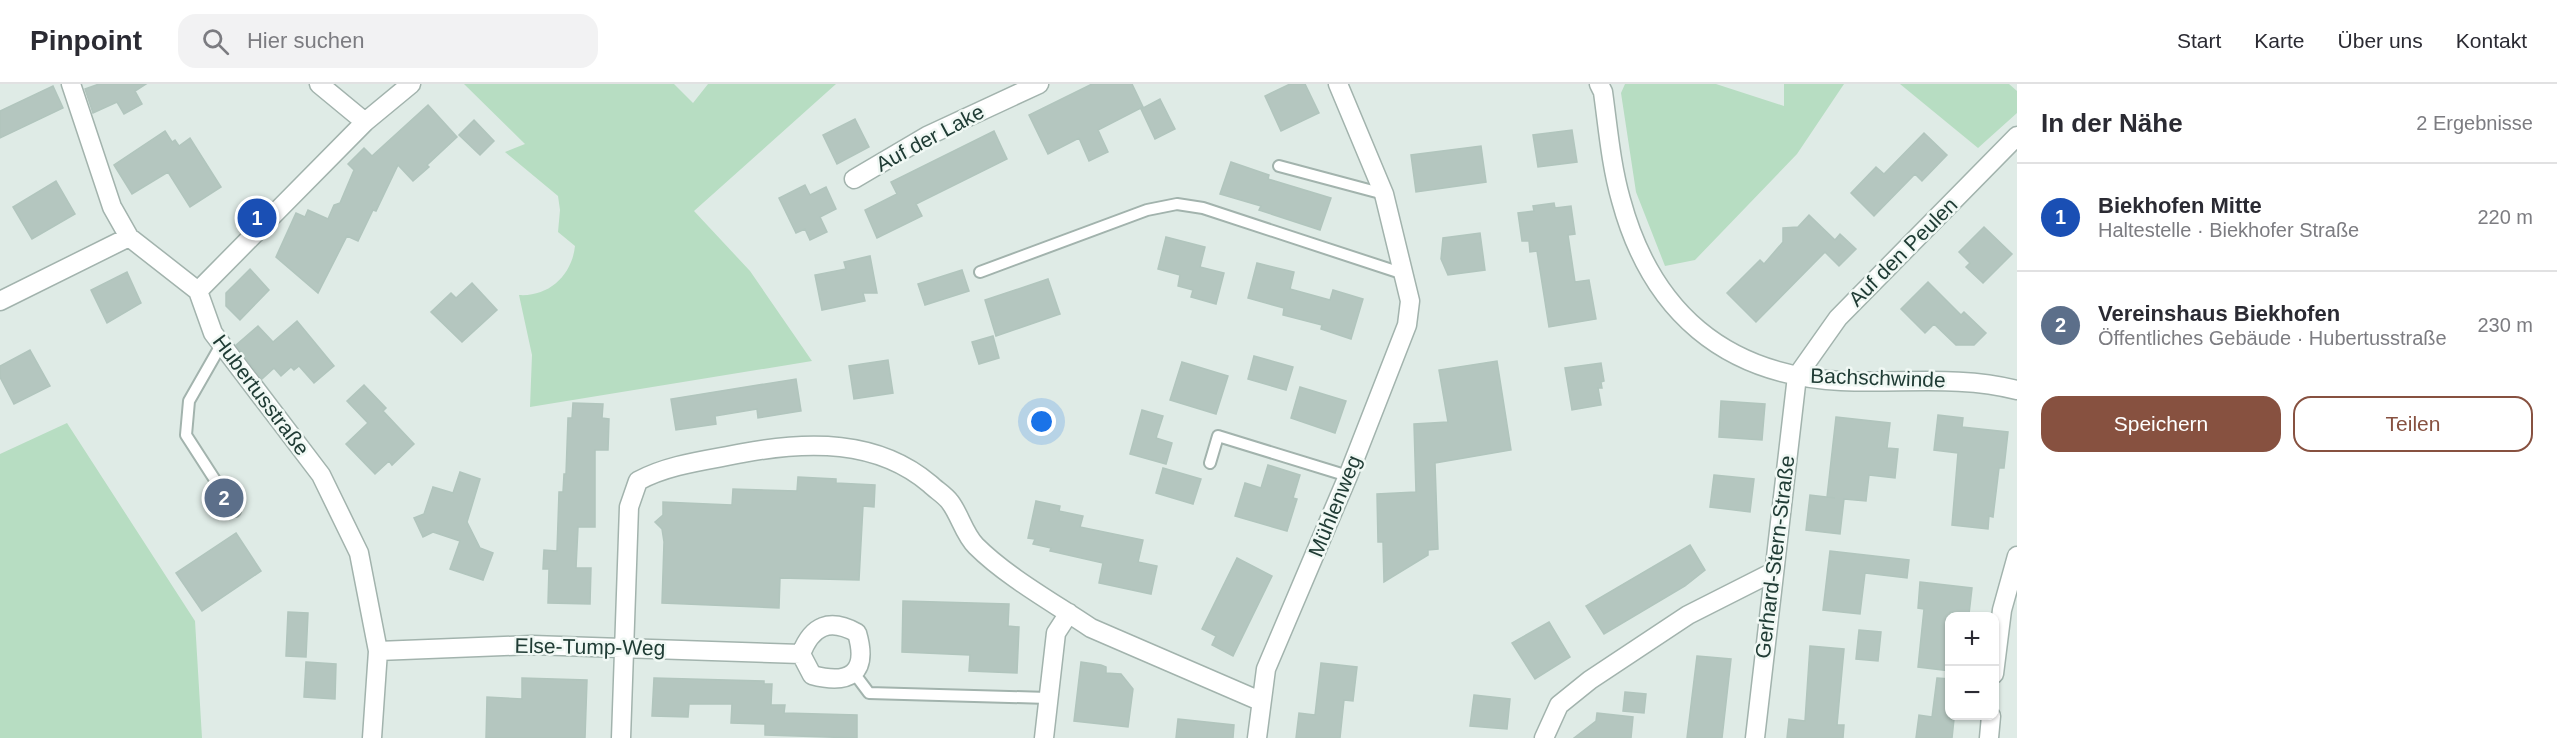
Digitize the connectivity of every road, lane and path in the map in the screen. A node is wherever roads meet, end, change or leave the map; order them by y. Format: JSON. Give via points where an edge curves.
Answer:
{"nodes":[{"id":1,"x":70,"y":84,"type":"edge"},
{"id":2,"x":319,"y":84,"type":"edge"},
{"id":3,"x":411,"y":84,"type":"edge"},
{"id":4,"x":1039,"y":84,"type":"edge"},
{"id":5,"x":1338,"y":84,"type":"edge"},
{"id":6,"x":1599,"y":84,"type":"edge"},
{"id":7,"x":365,"y":122,"type":"junction"},
{"id":8,"x":2017,"y":136,"type":"edge"},
{"id":9,"x":1279,"y":166,"type":"dead end"},
{"id":10,"x":854,"y":179,"type":"dead end"},
{"id":11,"x":1384,"y":194,"type":"junction"},
{"id":12,"x":129,"y":237,"type":"junction"},
{"id":13,"x":980,"y":272,"type":"dead end"},
{"id":14,"x":1404,"y":274,"type":"junction"},
{"id":15,"x":198,"y":291,"type":"junction"},
{"id":16,"x":0,"y":301,"type":"edge"},
{"id":17,"x":221,"y":345,"type":"junction"},
{"id":18,"x":1797,"y":376,"type":"junction"},
{"id":19,"x":2017,"y":390,"type":"edge"},
{"id":20,"x":1210,"y":464,"type":"dead end"},
{"id":21,"x":1348,"y":476,"type":"junction"},
{"id":22,"x":236,"y":511,"type":"dead end"},
{"id":23,"x":2017,"y":556,"type":"edge"},
{"id":24,"x":1773,"y":572,"type":"junction"},
{"id":25,"x":1069,"y":612,"type":"junction"},
{"id":26,"x":624,"y":648,"type":"junction"},
{"id":27,"x":378,"y":651,"type":"junction"},
{"id":28,"x":801,"y":654,"type":"junction"},
{"id":29,"x":1996,"y":666,"type":"edge"},
{"id":30,"x":854,"y":673,"type":"junction"},
{"id":31,"x":1048,"y":698,"type":"junction"},
{"id":32,"x":1260,"y":701,"type":"junction"},
{"id":33,"x":1991,"y":720,"type":"edge"},
{"id":34,"x":372,"y":738,"type":"edge"},
{"id":35,"x":621,"y":738,"type":"edge"},
{"id":36,"x":1044,"y":738,"type":"edge"},
{"id":37,"x":1257,"y":738,"type":"edge"},
{"id":38,"x":1544,"y":738,"type":"edge"},
{"id":39,"x":1755,"y":738,"type":"edge"},
{"id":40,"x":1989,"y":738,"type":"edge"}],
"edges":[{"from":1,"to":12,"type":"street","via":[[112,207]]},
{"from":2,"to":7,"type":"street"},
{"from":3,"to":7,"type":"street"},
{"from":4,"to":10,"type":"street","name":"Auf der Lake","via":[[927,136]]},
{"from":5,"to":11,"type":"street","name":"Mühlenweg"},
{"from":6,"to":18,"type":"street","name":"Bachschwinde","via":[[1621,200],[1643,261],[1668,301],[1692,325],[1723,346],[1758,365]]},
{"from":7,"to":15,"type":"street"},
{"from":8,"to":18,"type":"street","name":"Auf den Peulen","via":[[1838,318]]},
{"from":9,"to":11,"type":"lane"},
{"from":11,"to":14,"type":"street","name":"Mühlenweg"},
{"from":12,"to":15,"type":"street"},
{"from":12,"to":16,"type":"street"},
{"from":13,"to":14,"type":"lane","via":[[1147,210],[1177,204],[1203,208]]},
{"from":14,"to":21,"type":"street","name":"Mühlenweg","via":[[1410,301],[1407,325]]},
{"from":15,"to":17,"type":"street","name":"Hubertusstraße"},
{"from":17,"to":22,"type":"lane","via":[[189,401],[186,435]]},
{"from":17,"to":27,"type":"street","name":"Hubertusstraße","via":[[321,475],[359,553]]},
{"from":18,"to":19,"type":"street","name":"Bachschwinde","via":[[1840,381],[1964,380]]},
{"from":18,"to":24,"type":"street","name":"Gerhard-Stern-Straße"},
{"from":20,"to":21,"type":"lane","via":[[1218,436]]},
{"from":21,"to":32,"type":"street","name":"Mühlenweg","via":[[1266,669]]},
{"from":23,"to":29,"type":"street","via":[[2002,610]]},
{"from":24,"to":38,"type":"street","via":[[1688,615],[1590,680],[1559,705]]},
{"from":24,"to":39,"type":"street","name":"Gerhard-Stern-Straße"},
{"from":25,"to":26,"type":"street","via":[[974,545],[950,501],[916,472],[875,453],[832,444],[778,446],[698,462],[638,481],[629,507]]},
{"from":25,"to":31,"type":"street","via":[[1056,633]]},
{"from":25,"to":32,"type":"street","via":[[1091,628]]},
{"from":26,"to":27,"type":"street","name":"Else-Tump-Weg","via":[[532,645]]},
{"from":26,"to":28,"type":"street","name":"Else-Tump-Weg"},
{"from":26,"to":35,"type":"street"},
{"from":27,"to":34,"type":"street","name":"Hubertusstraße"},
{"from":28,"to":30,"type":"street","via":[[812,675],[843,680]]},
{"from":28,"to":30,"type":"street","via":[[808,637],[818,629],[833,624],[846,627],[857,633],[861,647]]},
{"from":30,"to":31,"type":"lane","via":[[869,693]]},
{"from":31,"to":36,"type":"street"},
{"from":32,"to":37,"type":"street","name":"Mühlenweg"},
{"from":33,"to":40,"type":"street"}]}
